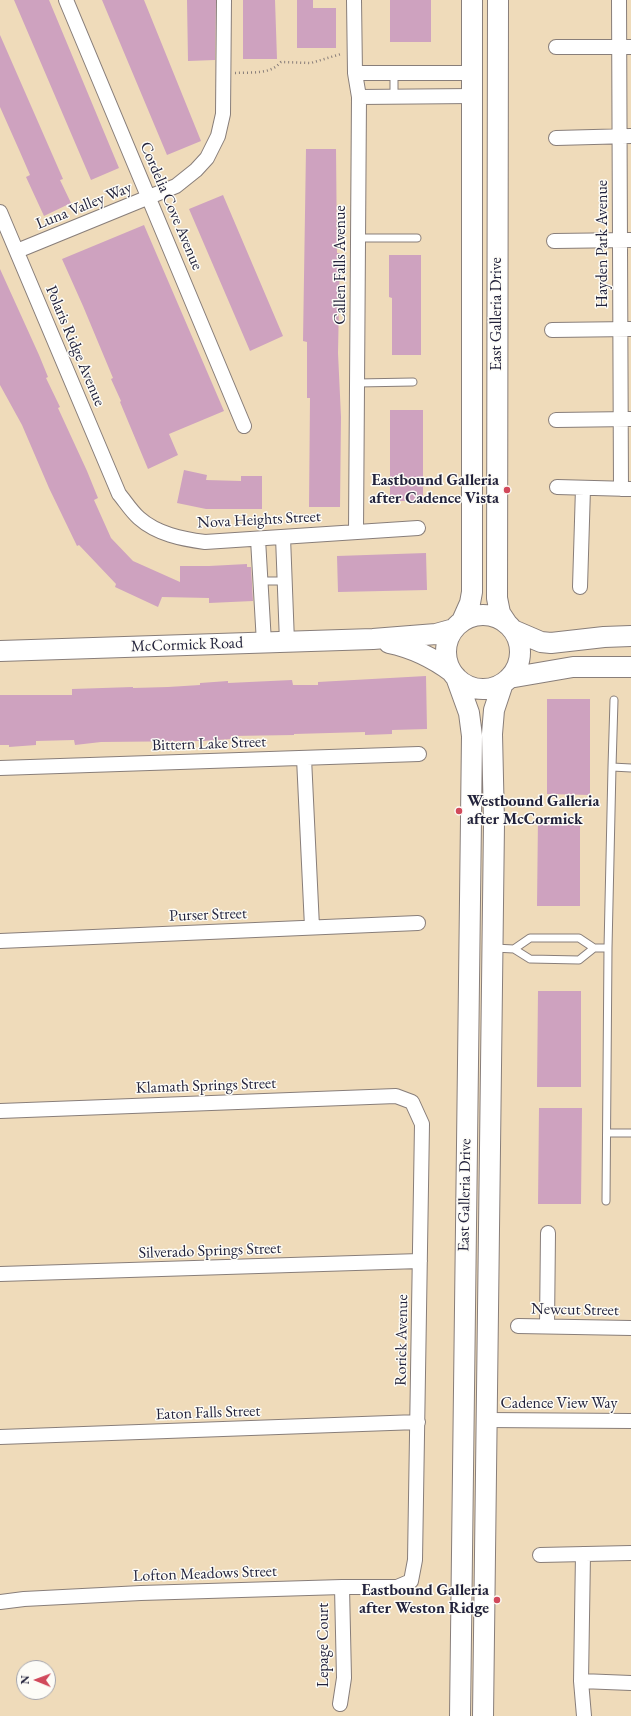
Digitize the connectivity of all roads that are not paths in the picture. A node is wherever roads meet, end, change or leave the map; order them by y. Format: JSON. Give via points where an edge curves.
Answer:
{"nodes":[{"id":1,"x":66,"y":0,"type":"edge"},
{"id":2,"x":224,"y":0,"type":"edge"},
{"id":3,"x":354,"y":0,"type":"edge"},
{"id":4,"x":472,"y":0,"type":"edge"},
{"id":5,"x":498,"y":0,"type":"edge"},
{"id":6,"x":619,"y":0,"type":"edge"},
{"id":7,"x":556,"y":47,"type":"dead end"},
{"id":8,"x":625,"y":47,"type":"edge"},
{"id":9,"x":355,"y":73,"type":"junction"},
{"id":10,"x":394,"y":73,"type":"junction"},
{"id":11,"x":472,"y":74,"type":"junction"},
{"id":12,"x":394,"y":96,"type":"junction"},
{"id":13,"x":473,"y":96,"type":"junction"},
{"id":14,"x":359,"y":97,"type":"junction"},
{"id":15,"x":625,"y":136,"type":"edge"},
{"id":16,"x":556,"y":138,"type":"dead end"},
{"id":17,"x":149,"y":199,"type":"junction"},
{"id":18,"x":0,"y":212,"type":"edge"},
{"id":19,"x":358,"y":238,"type":"junction"},
{"id":20,"x":417,"y":238,"type":"dead end"},
{"id":21,"x":626,"y":240,"type":"edge"},
{"id":22,"x":554,"y":241,"type":"dead end"},
{"id":23,"x":17,"y":252,"type":"junction"},
{"id":24,"x":626,"y":329,"type":"edge"},
{"id":25,"x":552,"y":330,"type":"dead end"},
{"id":26,"x":413,"y":382,"type":"dead end"},
{"id":27,"x":357,"y":383,"type":"junction"},
{"id":28,"x":626,"y":419,"type":"edge"},
{"id":29,"x":556,"y":420,"type":"dead end"},
{"id":30,"x":244,"y":426,"type":"dead end"},
{"id":31,"x":557,"y":487,"type":"dead end"},
{"id":32,"x":583,"y":488,"type":"junction"},
{"id":33,"x":626,"y":489,"type":"edge"},
{"id":34,"x":119,"y":494,"type":"joint"},
{"id":35,"x":418,"y":528,"type":"dead end"},
{"id":36,"x":356,"y":531,"type":"junction"},
{"id":37,"x":283,"y":537,"type":"junction"},
{"id":38,"x":258,"y":539,"type":"junction"},
{"id":39,"x":285,"y":581,"type":"junction"},
{"id":40,"x":260,"y":582,"type":"junction"},
{"id":41,"x":580,"y":587,"type":"dead end"},
{"id":42,"x":458,"y":625,"type":"junction"},
{"id":43,"x":511,"y":628,"type":"junction"},
{"id":44,"x":631,"y":636,"type":"edge"},
{"id":45,"x":373,"y":639,"type":"junction"},
{"id":46,"x":288,"y":642,"type":"junction"},
{"id":47,"x":264,"y":643,"type":"junction"},
{"id":48,"x":0,"y":651,"type":"edge"},
{"id":49,"x":631,"y":667,"type":"edge"},
{"id":50,"x":454,"y":675,"type":"junction"},
{"id":51,"x":506,"y":680,"type":"junction"},
{"id":52,"x":614,"y":700,"type":"dead end"},
{"id":53,"x":419,"y":754,"type":"dead end"},
{"id":54,"x":304,"y":758,"type":"junction"},
{"id":55,"x":612,"y":767,"type":"junction"},
{"id":56,"x":0,"y":768,"type":"edge"},
{"id":57,"x":631,"y":768,"type":"edge"},
{"id":58,"x":418,"y":922,"type":"dead end"},
{"id":59,"x":312,"y":927,"type":"junction"},
{"id":60,"x":0,"y":941,"type":"edge"},
{"id":61,"x":492,"y":948,"type":"junction"},
{"id":62,"x":594,"y":948,"type":"junction"},
{"id":63,"x":608,"y":948,"type":"junction"},
{"id":64,"x":514,"y":949,"type":"junction"},
{"id":65,"x":412,"y":1102,"type":"joint"},
{"id":66,"x":0,"y":1111,"type":"edge"},
{"id":67,"x":608,"y":1133,"type":"junction"},
{"id":68,"x":631,"y":1133,"type":"edge"},
{"id":69,"x":606,"y":1201,"type":"dead end"},
{"id":70,"x":548,"y":1233,"type":"dead end"},
{"id":71,"x":420,"y":1261,"type":"junction"},
{"id":72,"x":0,"y":1274,"type":"edge"},
{"id":73,"x":518,"y":1326,"type":"dead end"},
{"id":74,"x":547,"y":1326,"type":"junction"},
{"id":75,"x":631,"y":1328,"type":"edge"},
{"id":76,"x":486,"y":1420,"type":"junction"},
{"id":77,"x":631,"y":1421,"type":"edge"},
{"id":78,"x":418,"y":1422,"type":"junction"},
{"id":79,"x":0,"y":1437,"type":"edge"},
{"id":80,"x":631,"y":1553,"type":"edge"},
{"id":81,"x":583,"y":1554,"type":"junction"},
{"id":82,"x":540,"y":1555,"type":"dead end"},
{"id":83,"x":411,"y":1581,"type":"joint"},
{"id":84,"x":342,"y":1587,"type":"junction"},
{"id":85,"x":0,"y":1602,"type":"edge"},
{"id":86,"x":581,"y":1681,"type":"junction"},
{"id":87,"x":631,"y":1683,"type":"edge"},
{"id":88,"x":340,"y":1704,"type":"dead end"},
{"id":89,"x":460,"y":1716,"type":"edge"},
{"id":90,"x":483,"y":1716,"type":"edge"},
{"id":91,"x":584,"y":1716,"type":"edge"}],
"edges":[{"from":1,"to":17,"type":"street","name":"Cordelia Cove Avenue"},
{"from":2,"to":17,"type":"street","name":"Luna Valley Way","via":[[223,114],[218,136],[207,158],[196,170],[176,186]]},
{"from":3,"to":9,"type":"street","name":"Callen Falls Avenue"},
{"from":4,"to":11,"type":"main road","name":"East Galleria Drive"},
{"from":5,"to":43,"type":"main road","name":"East Galleria Drive","via":[[497,598],[500,612]]},
{"from":6,"to":8,"type":"street","name":"Hayden Park Avenue"},
{"from":7,"to":8,"type":"street"},
{"from":8,"to":15,"type":"street","name":"Hayden Park Avenue"},
{"from":9,"to":10,"type":"street"},
{"from":9,"to":14,"type":"street","name":"Callen Falls Avenue"},
{"from":10,"to":11,"type":"street"},
{"from":10,"to":12,"type":"lane"},
{"from":11,"to":13,"type":"main road","name":"East Galleria Drive"},
{"from":12,"to":13,"type":"street"},
{"from":12,"to":14,"type":"street"},
{"from":13,"to":42,"type":"main road","name":"East Galleria Drive","via":[[472,592],[470,603]]},
{"from":14,"to":19,"type":"street","name":"Callen Falls Avenue"},
{"from":15,"to":16,"type":"street"},
{"from":15,"to":21,"type":"street","name":"Hayden Park Avenue"},
{"from":17,"to":23,"type":"street","name":"Luna Valley Way","via":[[98,217]]},
{"from":17,"to":30,"type":"street","name":"Cordelia Cove Avenue"},
{"from":18,"to":23,"type":"street","name":"Polaris Ridge Avenue"},
{"from":19,"to":20,"type":"lane"},
{"from":19,"to":27,"type":"street","name":"Callen Falls Avenue"},
{"from":21,"to":22,"type":"street"},
{"from":21,"to":24,"type":"street","name":"Hayden Park Avenue"},
{"from":23,"to":34,"type":"street","name":"Polaris Ridge Avenue"},
{"from":24,"to":25,"type":"street"},
{"from":24,"to":28,"type":"street","name":"Hayden Park Avenue"},
{"from":26,"to":27,"type":"lane"},
{"from":27,"to":36,"type":"street","name":"Callen Falls Avenue"},
{"from":28,"to":29,"type":"street"},
{"from":28,"to":33,"type":"street","name":"Hayden Park Avenue"},
{"from":31,"to":32,"type":"street"},
{"from":32,"to":33,"type":"street"},
{"from":32,"to":41,"type":"street"},
{"from":34,"to":38,"type":"street","name":"Nova Heights Street","via":[[139,518],[161,531],[184,539],[205,542]]},
{"from":35,"to":36,"type":"street","name":"Nova Heights Street"},
{"from":36,"to":37,"type":"street","name":"Nova Heights Street"},
{"from":37,"to":38,"type":"street","name":"Nova Heights Street"},
{"from":37,"to":39,"type":"street"},
{"from":38,"to":40,"type":"street"},
{"from":39,"to":40,"type":"lane"},
{"from":39,"to":46,"type":"street"},
{"from":40,"to":47,"type":"street"},
{"from":42,"to":43,"type":"main road","via":[[472,616],[487,615],[497,618]]},
{"from":42,"to":45,"type":"main road","name":"McCormick Road","via":[[436,634]]},
{"from":42,"to":50,"type":"main road","via":[[448,638],[446,651],[448,665]]},
{"from":43,"to":44,"type":"main road","via":[[541,642],[551,643]]},
{"from":43,"to":51,"type":"main road","via":[[519,642],[520,658],[514,672]]},
{"from":45,"to":46,"type":"main road","name":"McCormick Road"},
{"from":45,"to":50,"type":"main road","name":"McCormick Road","via":[[430,656]]},
{"from":46,"to":47,"type":"main road","name":"McCormick Road"},
{"from":47,"to":48,"type":"main road","name":"McCormick Road"},
{"from":49,"to":51,"type":"main road","via":[[557,668]]},
{"from":50,"to":51,"type":"main road","via":[[475,688],[489,688]]},
{"from":50,"to":89,"type":"main road","name":"East Galleria Drive","via":[[469,713],[472,736]]},
{"from":51,"to":61,"type":"main road","name":"East Galleria Drive","via":[[494,710],[492,734]]},
{"from":52,"to":55,"type":"lane"},
{"from":53,"to":54,"type":"street","name":"Bittern Lake Street"},
{"from":54,"to":56,"type":"street","name":"Bittern Lake Street"},
{"from":54,"to":59,"type":"street"},
{"from":55,"to":57,"type":"lane"},
{"from":55,"to":63,"type":"lane"},
{"from":58,"to":59,"type":"street","name":"Purser Street"},
{"from":59,"to":60,"type":"street","name":"Purser Street"},
{"from":61,"to":64,"type":"lane"},
{"from":61,"to":76,"type":"main road","name":"East Galleria Drive"},
{"from":62,"to":63,"type":"lane"},
{"from":62,"to":64,"type":"lane","via":[[579,938],[530,938]]},
{"from":62,"to":64,"type":"lane","via":[[578,960],[530,959]]},
{"from":63,"to":67,"type":"lane"},
{"from":65,"to":66,"type":"street","name":"Klamath Springs Street","via":[[396,1096]]},
{"from":65,"to":71,"type":"street","name":"Rorick Avenue","via":[[422,1124]]},
{"from":67,"to":68,"type":"lane"},
{"from":67,"to":69,"type":"lane"},
{"from":70,"to":74,"type":"street"},
{"from":71,"to":72,"type":"street","name":"Silverado Springs Street"},
{"from":71,"to":78,"type":"street","name":"Rorick Avenue"},
{"from":73,"to":74,"type":"street","name":"Newcut Street"},
{"from":74,"to":75,"type":"street","name":"Newcut Street"},
{"from":76,"to":77,"type":"street","name":"Cadence View Way"},
{"from":76,"to":90,"type":"main road","name":"East Galleria Drive"},
{"from":78,"to":79,"type":"street","name":"Eaton Falls Street"},
{"from":78,"to":83,"type":"street","name":"Rorick Avenue","via":[[415,1560]]},
{"from":80,"to":81,"type":"street"},
{"from":81,"to":82,"type":"street"},
{"from":81,"to":86,"type":"street"},
{"from":83,"to":84,"type":"street","name":"Lofton Meadows Street","via":[[397,1587]]},
{"from":84,"to":85,"type":"street","name":"Lofton Meadows Street","via":[[141,1593]]},
{"from":84,"to":88,"type":"street","name":"Lepage Court","via":[[344,1678]]},
{"from":86,"to":87,"type":"street"},
{"from":86,"to":91,"type":"street"}]}
